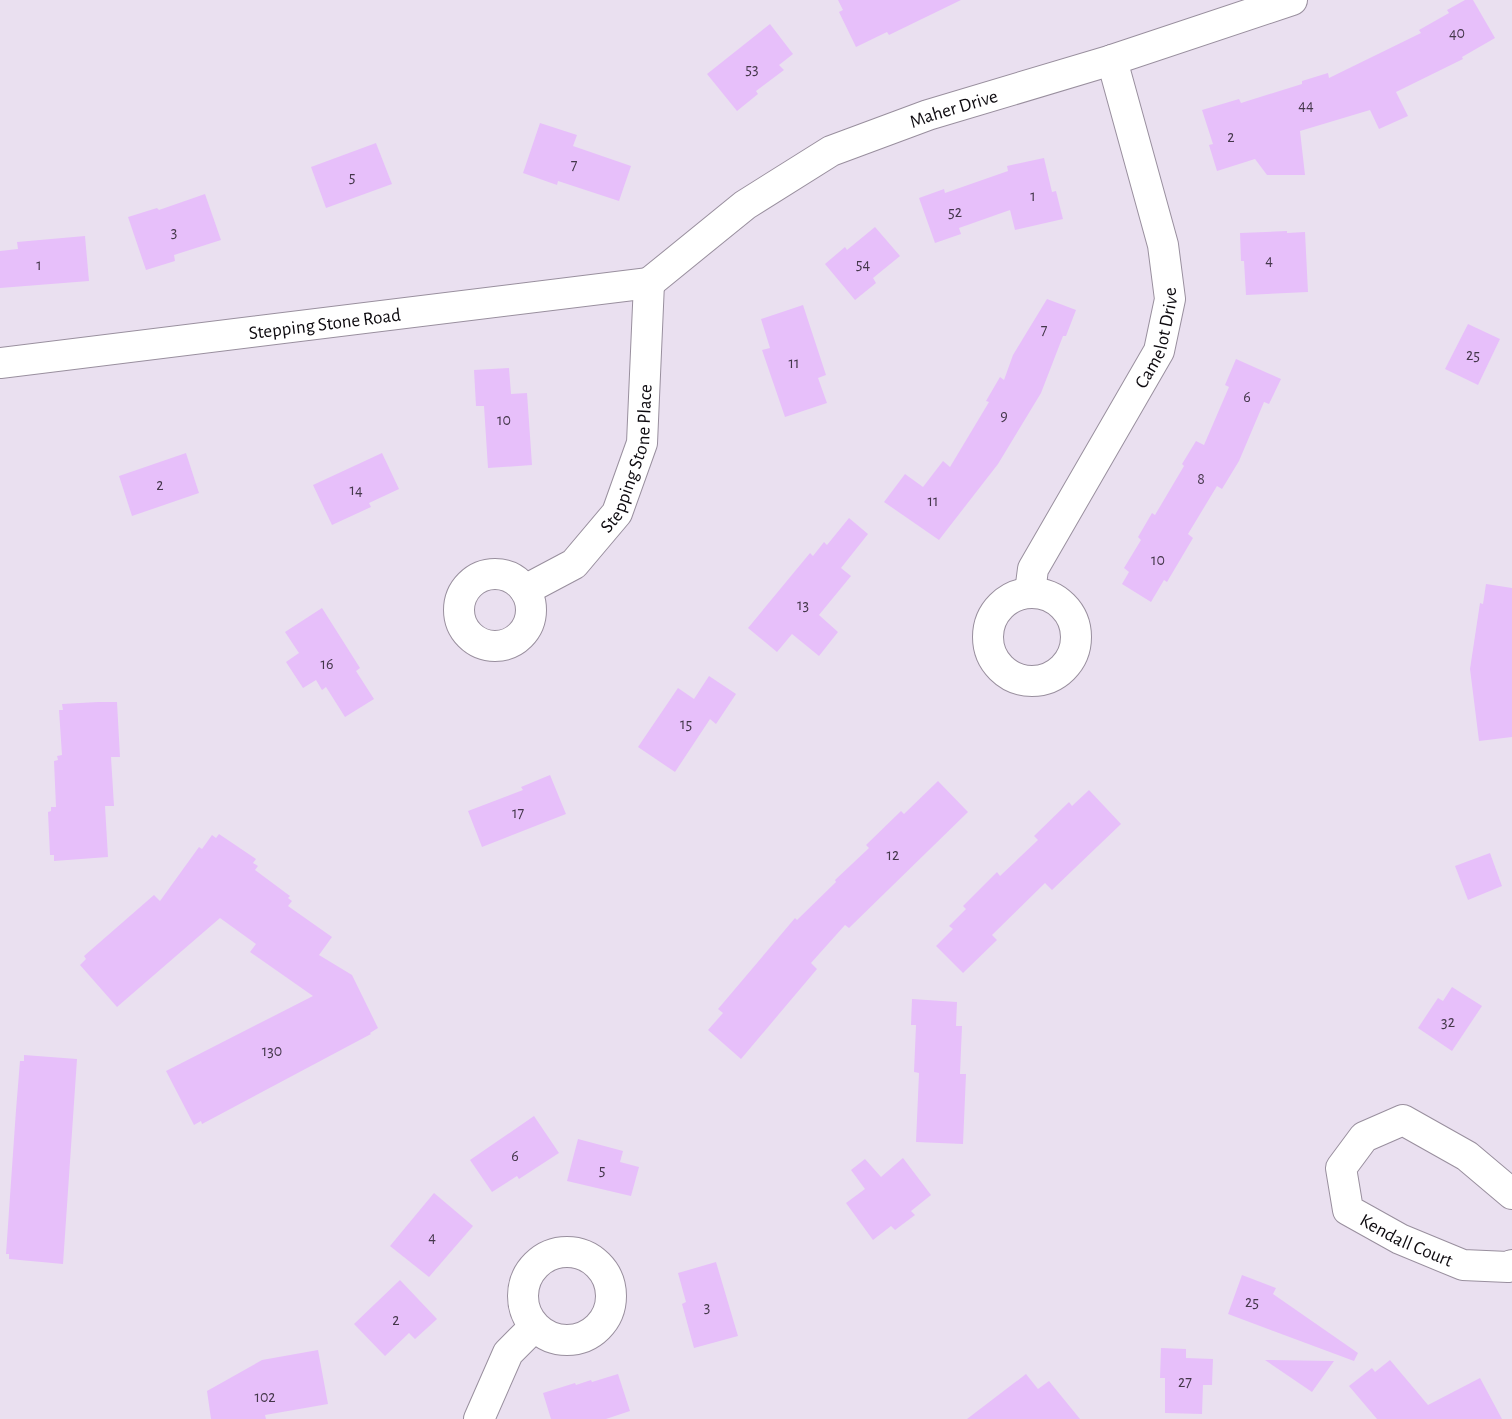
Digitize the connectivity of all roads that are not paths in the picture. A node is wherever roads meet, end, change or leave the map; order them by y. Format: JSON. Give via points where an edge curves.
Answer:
{"nodes":[{"id":1,"x":1292,"y":0,"type":"edge"},
{"id":2,"x":1112,"y":60,"type":"junction"},
{"id":3,"x":649,"y":283,"type":"junction"},
{"id":4,"x":0,"y":363,"type":"edge"},
{"id":5,"x":526,"y":590,"type":"dead end"},
{"id":6,"x":1030,"y":592,"type":"dead end"},
{"id":7,"x":1512,"y":1194,"type":"edge"},
{"id":8,"x":1512,"y":1265,"type":"edge"},
{"id":9,"x":534,"y":1327,"type":"dead end"},
{"id":10,"x":479,"y":1419,"type":"edge"}],
"edges":[{"from":1,"to":2,"type":"street","name":"Maher Drive"},
{"from":2,"to":3,"type":"street","name":"Maher Drive","via":[[928,115],[831,152],[746,205]]},
{"from":2,"to":6,"type":"street","name":"Camelot Drive","via":[[1163,244],[1170,299],[1160,351],[1033,569]]},
{"from":3,"to":4,"type":"street","name":"Stepping Stone Road"},
{"from":3,"to":5,"type":"street","name":"Stepping Stone Place","via":[[642,443],[617,513],[574,564]]},
{"from":7,"to":8,"type":"street","name":"Kendall Court","via":[[1467,1156],[1403,1120],[1364,1137],[1341,1168],[1348,1210],[1399,1239],[1463,1265]]},
{"from":9,"to":10,"type":"street","via":[[508,1353]]}]}
